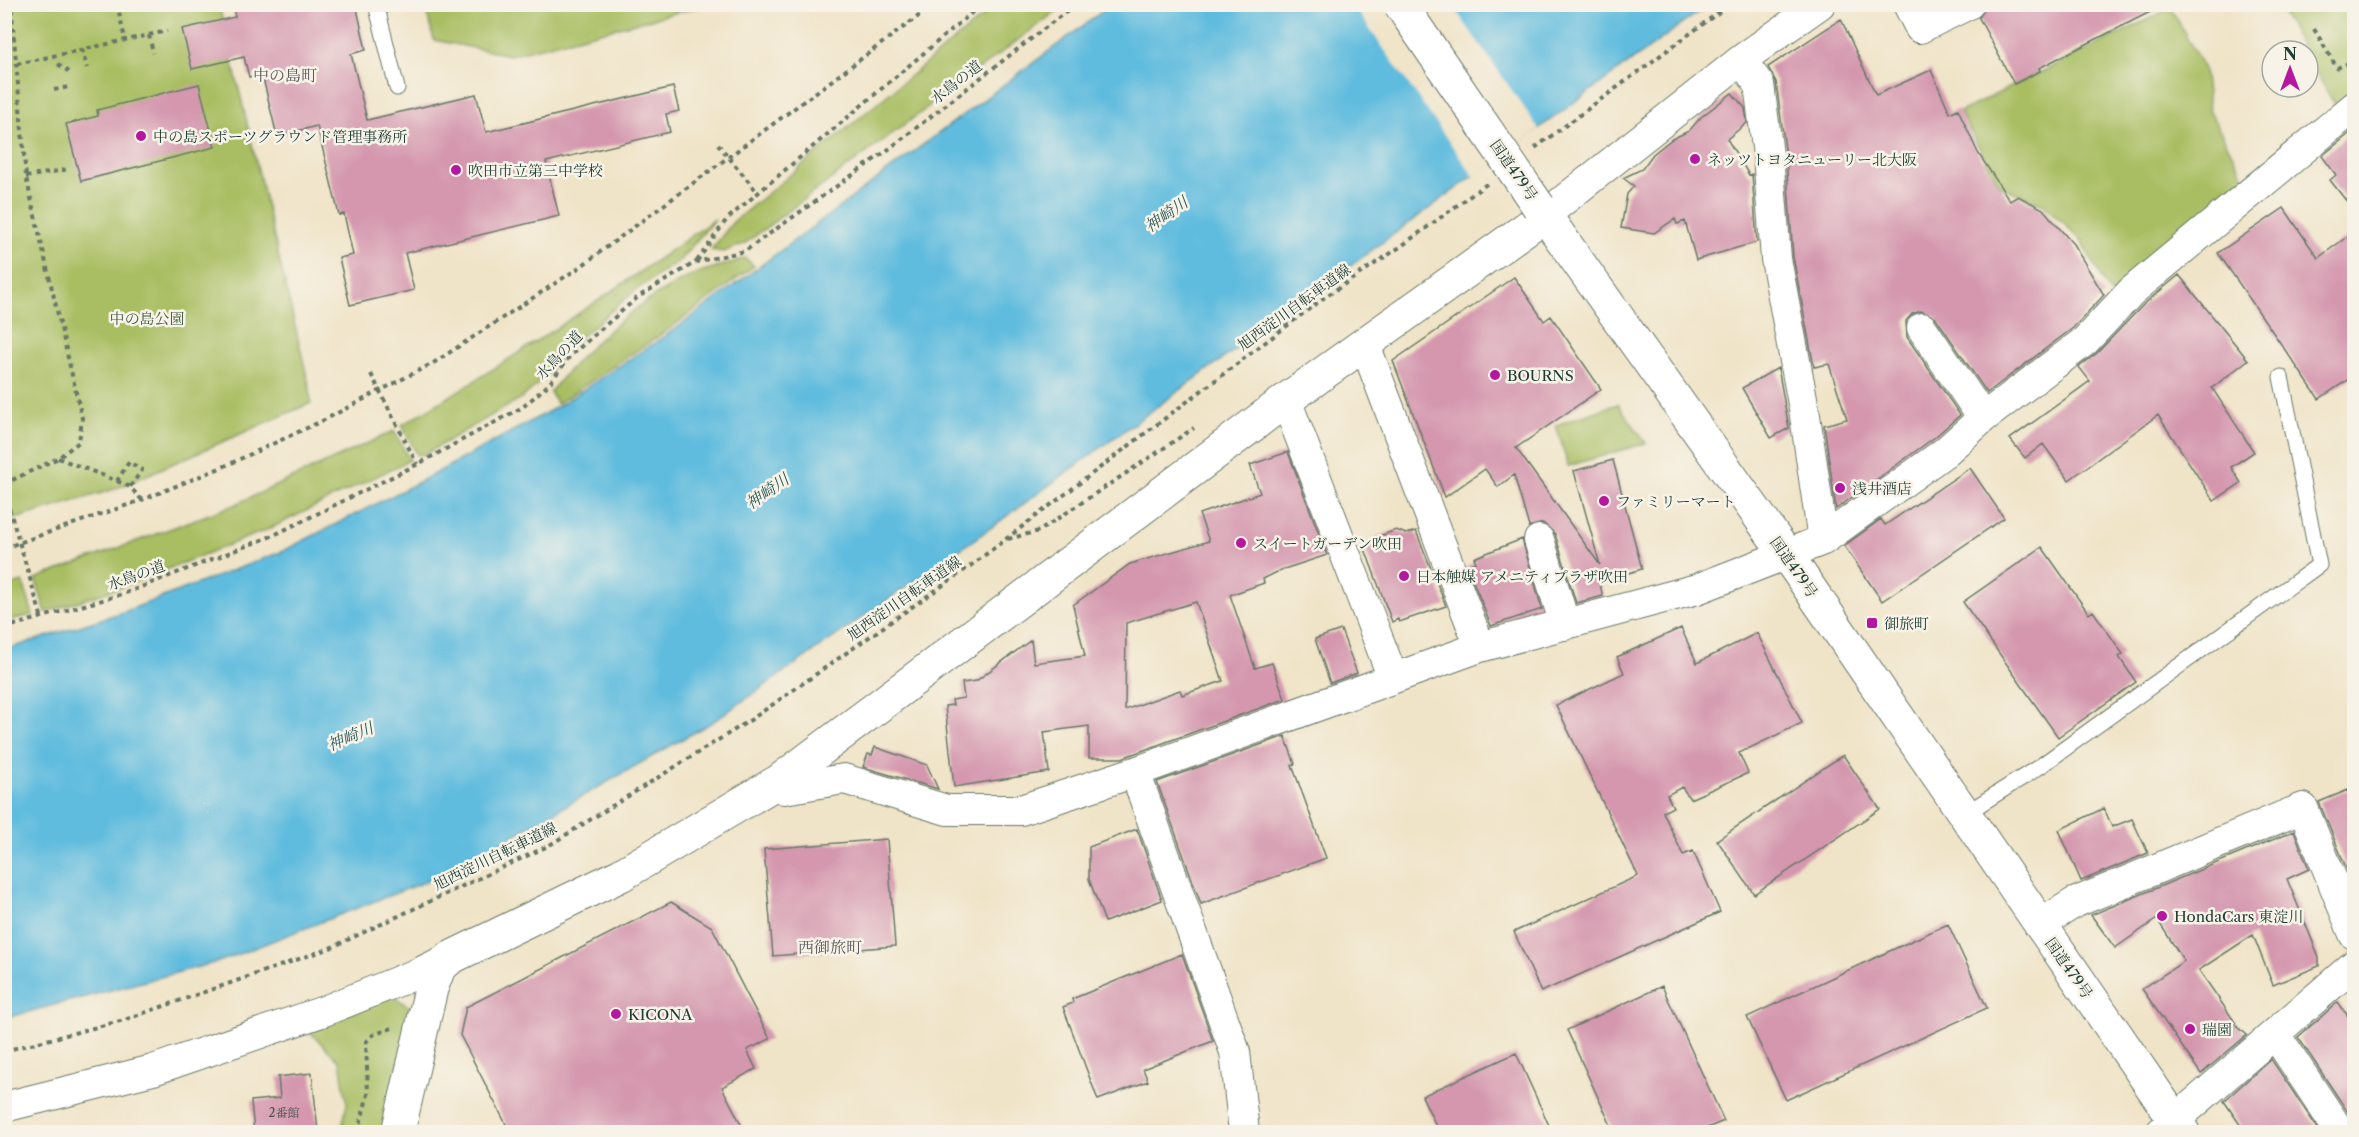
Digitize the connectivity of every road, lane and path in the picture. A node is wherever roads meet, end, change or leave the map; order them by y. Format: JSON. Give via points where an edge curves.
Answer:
{"nodes":[{"id":1,"x":11,"y":4,"type":"edge"},
{"id":2,"x":117,"y":4,"type":"edge"},
{"id":3,"x":376,"y":4,"type":"edge"},
{"id":4,"x":935,"y":4,"type":"edge"},
{"id":5,"x":982,"y":4,"type":"edge"},
{"id":6,"x":1076,"y":4,"type":"edge"},
{"id":7,"x":1400,"y":4,"type":"edge"},
{"id":8,"x":1730,"y":4,"type":"edge"},
{"id":9,"x":1820,"y":4,"type":"edge"},
{"id":10,"x":1908,"y":4,"type":"edge"},
{"id":11,"x":1969,"y":4,"type":"edge"},
{"id":12,"x":2314,"y":29,"type":"dead end"},
{"id":13,"x":167,"y":31,"type":"dead end"},
{"id":14,"x":149,"y":35,"type":"junction"},
{"id":15,"x":125,"y":39,"type":"junction"},
{"id":16,"x":82,"y":49,"type":"junction"},
{"id":17,"x":153,"y":53,"type":"dead end"},
{"id":18,"x":1742,"y":60,"type":"junction"},
{"id":19,"x":2355,"y":61,"type":"edge"},
{"id":20,"x":17,"y":63,"type":"junction"},
{"id":21,"x":58,"y":64,"type":"dead end"},
{"id":22,"x":87,"y":68,"type":"dead end"},
{"id":23,"x":72,"y":74,"type":"dead end"},
{"id":24,"x":69,"y":87,"type":"dead end"},
{"id":25,"x":397,"y":88,"type":"dead end"},
{"id":26,"x":54,"y":90,"type":"dead end"},
{"id":27,"x":2355,"y":107,"type":"edge"},
{"id":28,"x":718,"y":144,"type":"dead end"},
{"id":29,"x":1533,"y":149,"type":"dead end"},
{"id":30,"x":729,"y":158,"type":"junction"},
{"id":31,"x":68,"y":169,"type":"dead end"},
{"id":32,"x":26,"y":177,"type":"junction"},
{"id":33,"x":1496,"y":177,"type":"dead end"},
{"id":34,"x":758,"y":193,"type":"junction"},
{"id":35,"x":1542,"y":211,"type":"junction"},
{"id":36,"x":696,"y":262,"type":"junction"},
{"id":37,"x":1922,"y":328,"type":"dead end"},
{"id":38,"x":1365,"y":345,"type":"junction"},
{"id":39,"x":371,"y":374,"type":"dead end"},
{"id":40,"x":2281,"y":377,"type":"dead end"},
{"id":41,"x":380,"y":391,"type":"junction"},
{"id":42,"x":1286,"y":400,"type":"junction"},
{"id":43,"x":1983,"y":418,"type":"junction"},
{"id":44,"x":58,"y":458,"type":"junction"},
{"id":45,"x":418,"y":464,"type":"junction"},
{"id":46,"x":117,"y":481,"type":"junction"},
{"id":47,"x":4,"y":484,"type":"edge"},
{"id":48,"x":130,"y":487,"type":"junction"},
{"id":49,"x":4,"y":491,"type":"edge"},
{"id":50,"x":141,"y":500,"type":"junction"},
{"id":51,"x":1539,"y":540,"type":"dead end"},
{"id":52,"x":1823,"y":540,"type":"junction"},
{"id":53,"x":19,"y":544,"type":"junction"},
{"id":54,"x":4,"y":548,"type":"edge"},
{"id":55,"x":1786,"y":554,"type":"junction"},
{"id":56,"x":42,"y":619,"type":"junction"},
{"id":57,"x":1565,"y":625,"type":"junction"},
{"id":58,"x":4,"y":628,"type":"edge"},
{"id":59,"x":1480,"y":646,"type":"junction"},
{"id":60,"x":1393,"y":678,"type":"junction"},
{"id":61,"x":1135,"y":772,"type":"junction"},
{"id":62,"x":779,"y":781,"type":"junction"},
{"id":63,"x":1963,"y":815,"type":"junction"},
{"id":64,"x":2039,"y":925,"type":"junction"},
{"id":65,"x":2355,"y":934,"type":"edge"},
{"id":66,"x":450,"y":958,"type":"junction"},
{"id":67,"x":2350,"y":979,"type":"edge"},
{"id":68,"x":402,"y":1025,"type":"dead end"},
{"id":69,"x":2276,"y":1035,"type":"junction"},
{"id":70,"x":4,"y":1051,"type":"edge"},
{"id":71,"x":4,"y":1107,"type":"edge"},
{"id":72,"x":2173,"y":1128,"type":"edge"},
{"id":73,"x":358,"y":1132,"type":"edge"},
{"id":74,"x":398,"y":1132,"type":"edge"},
{"id":75,"x":1244,"y":1132,"type":"edge"},
{"id":76,"x":2340,"y":1132,"type":"edge"}],
"edges":[{"from":1,"to":20,"type":"path"},
{"from":2,"to":15,"type":"path"},
{"from":3,"to":25,"type":"lane"},
{"from":4,"to":30,"type":"path"},
{"from":5,"to":34,"type":"path"},
{"from":6,"to":36,"type":"path","name":"水鳥の道","via":[[885,152],[745,251]]},
{"from":7,"to":35,"type":"main road","name":"国道479号","bridge":true},
{"from":8,"to":29,"type":"path"},
{"from":9,"to":18,"type":"street"},
{"from":10,"to":11,"type":"street","via":[[1920,28]]},
{"from":12,"to":19,"type":"path","via":[[2337,68]]},
{"from":13,"to":14,"type":"path"},
{"from":14,"to":15,"type":"path"},
{"from":14,"to":17,"type":"path"},
{"from":15,"to":16,"type":"path"},
{"from":16,"to":20,"type":"path"},
{"from":16,"to":22,"type":"path"},
{"from":18,"to":35,"type":"street"},
{"from":18,"to":52,"type":"street","via":[[1759,84],[1776,259]]},
{"from":20,"to":32,"type":"path"},
{"from":21,"to":23,"type":"path"},
{"from":24,"to":26,"type":"path"},
{"from":27,"to":43,"type":"street","via":[[2132,291],[2085,341]]},
{"from":28,"to":30,"type":"path"},
{"from":30,"to":34,"type":"path"},
{"from":30,"to":41,"type":"path","via":[[580,267],[435,362]]},
{"from":31,"to":32,"type":"path"},
{"from":32,"to":44,"type":"path","via":[[82,418],[79,442]]},
{"from":33,"to":70,"type":"path","name":"旭西淀川自転車道線","via":[[1325,297],[969,567],[752,719],[548,846],[328,949],[124,1020]]},
{"from":34,"to":36,"type":"path","via":[[727,219]]},
{"from":35,"to":38,"type":"main road"},
{"from":35,"to":55,"type":"main road","name":"国道479号"},
{"from":36,"to":45,"type":"path","name":"水鳥の道","via":[[638,297],[570,356],[549,384],[524,407]]},
{"from":37,"to":43,"type":"street"},
{"from":38,"to":42,"type":"main road"},
{"from":38,"to":59,"type":"street"},
{"from":39,"to":41,"type":"path"},
{"from":40,"to":63,"type":"lane","via":[[2319,565],[2042,765]]},
{"from":41,"to":45,"type":"path"},
{"from":41,"to":50,"type":"path","via":[[225,466]]},
{"from":42,"to":60,"type":"street"},
{"from":42,"to":62,"type":"main road"},
{"from":43,"to":52,"type":"street","via":[[1945,452]]},
{"from":44,"to":46,"type":"path"},
{"from":44,"to":47,"type":"path"},
{"from":45,"to":56,"type":"path","name":"水鳥の道","via":[[272,536],[123,594]]},
{"from":46,"to":48,"type":"path"},
{"from":46,"to":48,"type":"path","via":[[129,462],[142,470]]},
{"from":48,"to":50,"type":"path"},
{"from":49,"to":53,"type":"path"},
{"from":50,"to":53,"type":"path"},
{"from":51,"to":57,"type":"street"},
{"from":52,"to":55,"type":"street"},
{"from":53,"to":54,"type":"path"},
{"from":53,"to":56,"type":"path"},
{"from":55,"to":57,"type":"street","via":[[1697,589]]},
{"from":55,"to":63,"type":"main road","name":"国道479号"},
{"from":56,"to":58,"type":"path","name":"水鳥の道"},
{"from":57,"to":59,"type":"street"},
{"from":59,"to":60,"type":"street"},
{"from":60,"to":61,"type":"street"},
{"from":61,"to":62,"type":"street","via":[[1021,810],[947,810],[844,779],[784,789]]},
{"from":61,"to":75,"type":"street","via":[[1235,1052]]},
{"from":62,"to":66,"type":"main road","via":[[621,875]]},
{"from":63,"to":64,"type":"main road","name":"国道479号"},
{"from":64,"to":65,"type":"street","via":[[2074,903],[2302,808]]},
{"from":64,"to":72,"type":"main road","name":"国道479号"},
{"from":66,"to":71,"type":"street","via":[[324,1011],[153,1070]]},
{"from":66,"to":74,"type":"main road","via":[[439,968],[431,989]]},
{"from":67,"to":69,"type":"street"},
{"from":68,"to":73,"type":"path","via":[[373,1035],[366,1042],[368,1094]]},
{"from":69,"to":72,"type":"street"},
{"from":69,"to":76,"type":"street"}]}
